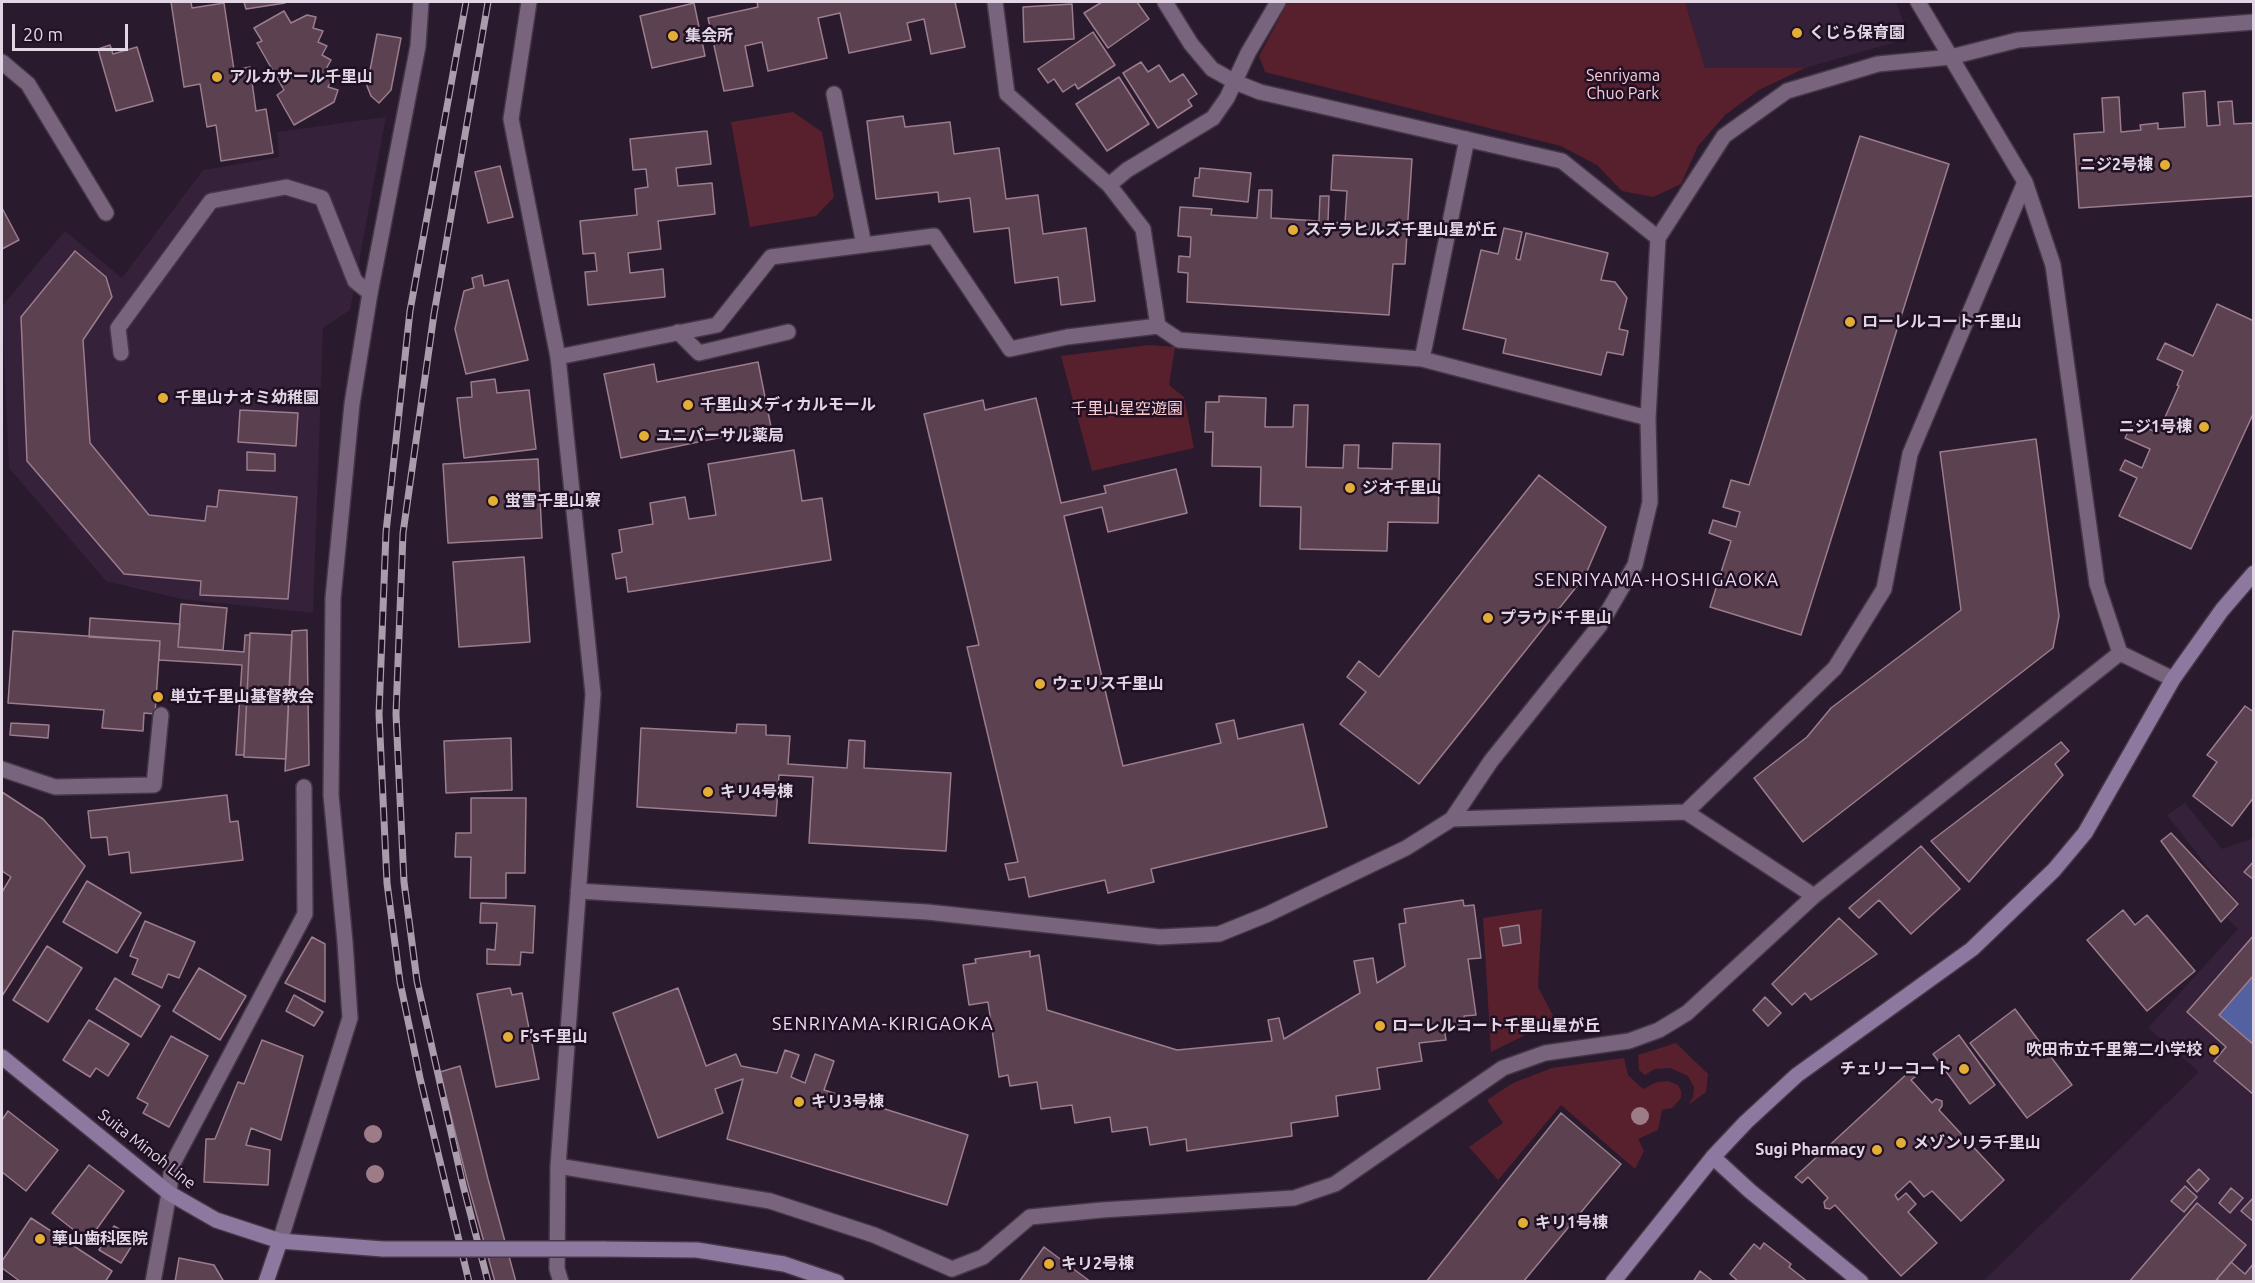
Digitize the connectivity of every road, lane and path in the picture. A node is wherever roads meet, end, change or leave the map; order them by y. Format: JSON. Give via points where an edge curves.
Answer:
{"nodes":[{"id":1,"x":421,"y":2,"type":"edge"},
{"id":2,"x":529,"y":2,"type":"edge"},
{"id":3,"x":995,"y":2,"type":"edge"},
{"id":4,"x":1165,"y":2,"type":"edge"},
{"id":5,"x":1278,"y":2,"type":"edge"},
{"id":6,"x":1918,"y":2,"type":"edge"},
{"id":7,"x":2253,"y":22,"type":"edge"},
{"id":8,"x":1951,"y":57,"type":"junction"},
{"id":9,"x":2,"y":62,"type":"edge"},
{"id":10,"x":1235,"y":82,"type":"junction"},
{"id":11,"x":834,"y":94,"type":"dead end"},
{"id":12,"x":1467,"y":140,"type":"junction"},
{"id":13,"x":2025,"y":182,"type":"junction"},
{"id":14,"x":1109,"y":185,"type":"junction"},
{"id":15,"x":106,"y":213,"type":"dead end"},
{"id":16,"x":1658,"y":238,"type":"junction"},
{"id":17,"x":864,"y":245,"type":"junction"},
{"id":18,"x":370,"y":293,"type":"junction"},
{"id":19,"x":1158,"y":326,"type":"junction"},
{"id":20,"x":678,"y":332,"type":"junction"},
{"id":21,"x":788,"y":332,"type":"dead end"},
{"id":22,"x":121,"y":353,"type":"dead end"},
{"id":23,"x":558,"y":357,"type":"junction"},
{"id":24,"x":1422,"y":358,"type":"junction"},
{"id":25,"x":1648,"y":418,"type":"junction"},
{"id":26,"x":2253,"y":573,"type":"edge"},
{"id":27,"x":2120,"y":653,"type":"junction"},
{"id":28,"x":2173,"y":679,"type":"junction"},
{"id":29,"x":160,"y":715,"type":"dead end"},
{"id":30,"x":2,"y":769,"type":"edge"},
{"id":31,"x":304,"y":787,"type":"dead end"},
{"id":32,"x":1686,"y":812,"type":"junction"},
{"id":33,"x":1452,"y":819,"type":"junction"},
{"id":34,"x":578,"y":891,"type":"junction"},
{"id":35,"x":1814,"y":896,"type":"junction"},
{"id":36,"x":2,"y":1057,"type":"edge"},
{"id":37,"x":1713,"y":1156,"type":"junction"},
{"id":38,"x":558,"y":1166,"type":"junction"},
{"id":39,"x":169,"y":1192,"type":"junction"},
{"id":40,"x":280,"y":1241,"type":"junction"},
{"id":41,"x":153,"y":1281,"type":"edge"},
{"id":42,"x":266,"y":1281,"type":"edge"},
{"id":43,"x":561,"y":1281,"type":"edge"},
{"id":44,"x":837,"y":1281,"type":"edge"},
{"id":45,"x":1612,"y":1281,"type":"edge"},
{"id":46,"x":1862,"y":1281,"type":"edge"}],
"edges":[{"from":1,"to":18,"type":"street","via":[[418,46]]},
{"from":2,"to":23,"type":"street","via":[[511,119]]},
{"from":3,"to":14,"type":"street","via":[[1007,94]]},
{"from":4,"to":10,"type":"street","via":[[1212,69]]},
{"from":5,"to":10,"type":"street"},
{"from":6,"to":8,"type":"street"},
{"from":7,"to":8,"type":"street","via":[[2018,40]]},
{"from":8,"to":13,"type":"street"},
{"from":8,"to":16,"type":"street","via":[[1878,63],[1787,91],[1724,136]]},
{"from":9,"to":15,"type":"street","via":[[28,84]]},
{"from":10,"to":12,"type":"street","via":[[1260,92]]},
{"from":10,"to":14,"type":"street","via":[[1213,118]]},
{"from":11,"to":17,"type":"street"},
{"from":12,"to":16,"type":"street","via":[[1562,161]]},
{"from":12,"to":24,"type":"street"},
{"from":13,"to":27,"type":"street","via":[[2053,265],[2097,584]]},
{"from":13,"to":32,"type":"street","via":[[1910,454],[1884,589],[1835,668]]},
{"from":14,"to":19,"type":"street","via":[[1143,229]]},
{"from":16,"to":25,"type":"street"},
{"from":17,"to":19,"type":"street","via":[[934,236],[1010,349],[1067,337]]},
{"from":17,"to":20,"type":"street","via":[[771,257],[717,325]]},
{"from":18,"to":22,"type":"street","via":[[355,280],[322,198],[286,187],[211,201],[118,328]]},
{"from":18,"to":40,"type":"street","via":[[352,404],[333,598],[331,795],[350,1017]]},
{"from":19,"to":24,"type":"street","via":[[1179,340]]},
{"from":20,"to":21,"type":"street","via":[[699,353]]},
{"from":20,"to":23,"type":"street"},
{"from":23,"to":34,"type":"street","via":[[593,694]]},
{"from":24,"to":25,"type":"street"},
{"from":25,"to":33,"type":"street","via":[[1650,502],[1635,565],[1600,625],[1491,761]]},
{"from":26,"to":28,"type":"street"},
{"from":27,"to":28,"type":"street"},
{"from":27,"to":35,"type":"street"},
{"from":28,"to":37,"type":"street","via":[[2085,833],[2054,870],[1972,949],[1797,1075]]},
{"from":29,"to":30,"type":"street","via":[[154,784],[55,787]]},
{"from":31,"to":39,"type":"street","via":[[305,914],[172,1165]]},
{"from":32,"to":33,"type":"street"},
{"from":32,"to":35,"type":"street"},
{"from":33,"to":34,"type":"street","via":[[1396,854],[1219,934],[1160,937],[927,912]]},
{"from":34,"to":38,"type":"street"},
{"from":35,"to":38,"type":"street","via":[[1687,1012],[1659,1030],[1629,1041],[1545,1053],[1503,1068],[1335,1184],[1294,1198],[1030,1217],[983,1257],[952,1269],[874,1235],[770,1201]]},
{"from":36,"to":39,"type":"street","name":"Suita Minoh Line"},
{"from":37,"to":45,"type":"street"},
{"from":37,"to":46,"type":"street","via":[[1750,1191]]},
{"from":38,"to":43,"type":"street","via":[[557,1269]]},
{"from":39,"to":40,"type":"street","name":"Suita Minoh Line","via":[[216,1220]]},
{"from":39,"to":41,"type":"street"},
{"from":40,"to":42,"type":"street"},
{"from":40,"to":44,"type":"street","name":"Suita Minoh Line","bridge":true,"via":[[382,1249],[697,1250],[784,1264]]}]}
